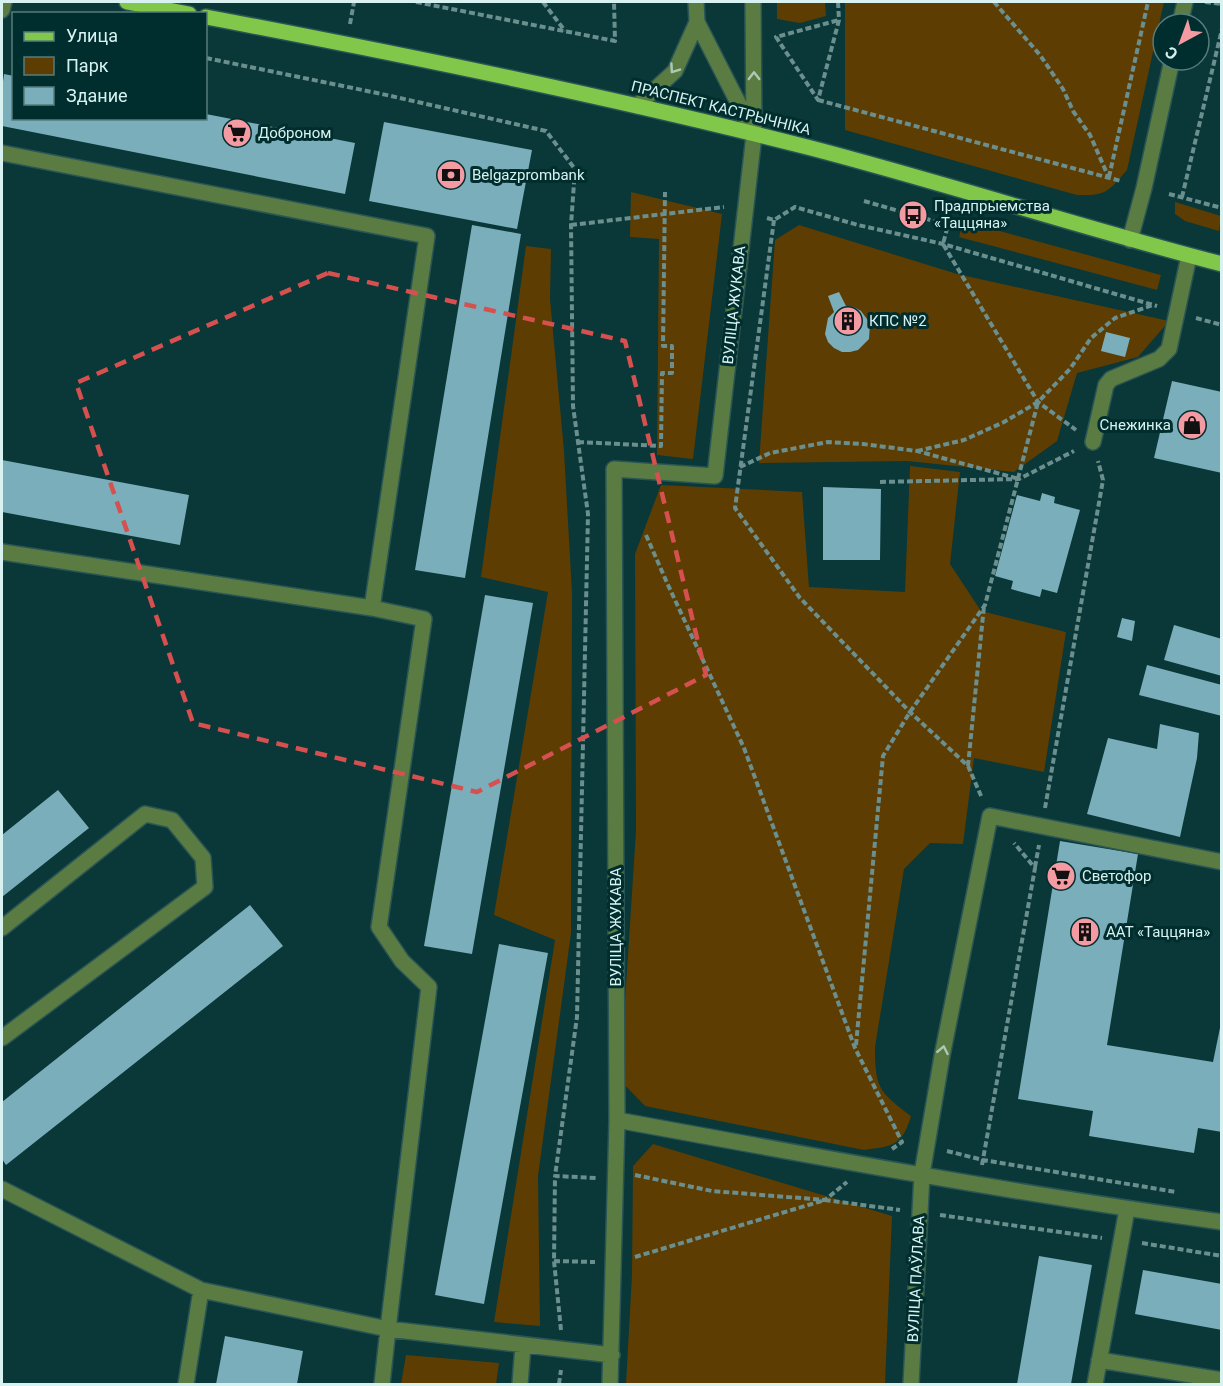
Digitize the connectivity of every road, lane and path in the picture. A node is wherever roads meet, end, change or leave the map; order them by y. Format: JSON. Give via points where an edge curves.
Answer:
{"nodes":[{"id":1,"x":3,"y":2,"type":"edge"},
{"id":2,"x":127,"y":2,"type":"edge"},
{"id":3,"x":416,"y":2,"type":"edge"},
{"id":4,"x":543,"y":2,"type":"edge"},
{"id":5,"x":614,"y":2,"type":"edge"},
{"id":6,"x":696,"y":2,"type":"edge"},
{"id":7,"x":753,"y":2,"type":"edge"},
{"id":8,"x":838,"y":2,"type":"edge"},
{"id":9,"x":994,"y":2,"type":"edge"},
{"id":10,"x":1148,"y":2,"type":"edge"},
{"id":11,"x":1205,"y":2,"type":"edge"},
{"id":12,"x":1221,"y":4,"type":"edge"},
{"id":13,"x":2,"y":10,"type":"edge"},
{"id":14,"x":179,"y":12,"type":"edge"},
{"id":15,"x":207,"y":17,"type":"edge"},
{"id":16,"x":839,"y":20,"type":"junction"},
{"id":17,"x":697,"y":22,"type":"junction"},
{"id":18,"x":1221,"y":29,"type":"edge"},
{"id":19,"x":565,"y":31,"type":"junction"},
{"id":20,"x":207,"y":58,"type":"edge"},
{"id":21,"x":1169,"y":72,"type":"edge"},
{"id":22,"x":818,"y":100,"type":"junction"},
{"id":23,"x":637,"y":106,"type":"junction"},
{"id":24,"x":754,"y":135,"type":"junction"},
{"id":25,"x":2,"y":153,"type":"edge"},
{"id":26,"x":1109,"y":178,"type":"junction"},
{"id":27,"x":1121,"y":182,"type":"dead end"},
{"id":28,"x":665,"y":192,"type":"dead end"},
{"id":29,"x":1169,"y":194,"type":"dead end"},
{"id":30,"x":1182,"y":197,"type":"junction"},
{"id":31,"x":864,"y":201,"type":"dead end"},
{"id":32,"x":724,"y":207,"type":"dead end"},
{"id":33,"x":1221,"y":208,"type":"edge"},
{"id":34,"x":664,"y":214,"type":"junction"},
{"id":35,"x":767,"y":218,"type":"dead end"},
{"id":36,"x":774,"y":220,"type":"junction"},
{"id":37,"x":571,"y":225,"type":"junction"},
{"id":38,"x":1130,"y":240,"type":"junction"},
{"id":39,"x":943,"y":244,"type":"junction"},
{"id":40,"x":1189,"y":256,"type":"junction"},
{"id":41,"x":1221,"y":264,"type":"edge"},
{"id":42,"x":1154,"y":305,"type":"junction"},
{"id":43,"x":1178,"y":312,"type":"junction"},
{"id":44,"x":1221,"y":325,"type":"edge"},
{"id":45,"x":1038,"y":402,"type":"junction"},
{"id":46,"x":578,"y":442,"type":"junction"},
{"id":47,"x":1093,"y":442,"type":"junction"},
{"id":48,"x":917,"y":451,"type":"junction"},
{"id":49,"x":740,"y":467,"type":"junction"},
{"id":50,"x":1019,"y":479,"type":"junction"},
{"id":51,"x":880,"y":482,"type":"dead end"},
{"id":52,"x":646,"y":535,"type":"dead end"},
{"id":53,"x":2,"y":552,"type":"edge"},
{"id":54,"x":985,"y":604,"type":"junction"},
{"id":55,"x":372,"y":608,"type":"junction"},
{"id":56,"x":910,"y":712,"type":"junction"},
{"id":57,"x":968,"y":766,"type":"junction"},
{"id":58,"x":990,"y":816,"type":"junction"},
{"id":59,"x":1042,"y":826,"type":"junction"},
{"id":60,"x":1221,"y":862,"type":"edge"},
{"id":61,"x":1035,"y":868,"type":"junction"},
{"id":62,"x":2,"y":928,"type":"edge"},
{"id":63,"x":2,"y":1038,"type":"edge"},
{"id":64,"x":855,"y":1048,"type":"junction"},
{"id":65,"x":617,"y":1120,"type":"junction"},
{"id":66,"x":902,"y":1142,"type":"junction"},
{"id":67,"x":927,"y":1146,"type":"junction"},
{"id":68,"x":983,"y":1160,"type":"junction"},
{"id":69,"x":868,"y":1166,"type":"junction"},
{"id":70,"x":631,"y":1174,"type":"dead end"},
{"id":71,"x":922,"y":1174,"type":"junction"},
{"id":72,"x":555,"y":1176,"type":"junction"},
{"id":73,"x":599,"y":1178,"type":"dead end"},
{"id":74,"x":980,"y":1184,"type":"junction"},
{"id":75,"x":2,"y":1189,"type":"edge"},
{"id":76,"x":1187,"y":1194,"type":"dead end"},
{"id":77,"x":825,"y":1200,"type":"junction"},
{"id":78,"x":1127,"y":1209,"type":"junction"},
{"id":79,"x":920,"y":1212,"type":"junction"},
{"id":80,"x":1221,"y":1222,"type":"edge"},
{"id":81,"x":1121,"y":1240,"type":"junction"},
{"id":82,"x":1221,"y":1256,"type":"edge"},
{"id":83,"x":554,"y":1261,"type":"junction"},
{"id":84,"x":613,"y":1262,"type":"junction"},
{"id":85,"x":201,"y":1290,"type":"junction"},
{"id":86,"x":388,"y":1329,"type":"junction"},
{"id":87,"x":523,"y":1345,"type":"junction"},
{"id":88,"x":562,"y":1349,"type":"junction"},
{"id":89,"x":612,"y":1355,"type":"junction"},
{"id":90,"x":1099,"y":1360,"type":"junction"},
{"id":91,"x":1221,"y":1380,"type":"edge"},
{"id":92,"x":186,"y":1384,"type":"edge"},
{"id":93,"x":381,"y":1384,"type":"edge"},
{"id":94,"x":520,"y":1384,"type":"edge"},
{"id":95,"x":559,"y":1384,"type":"edge"},
{"id":96,"x":610,"y":1384,"type":"edge"},
{"id":97,"x":911,"y":1384,"type":"edge"},
{"id":98,"x":1095,"y":1384,"type":"edge"}],
"edges":[{"from":1,"to":13,"type":"street"},
{"from":2,"to":14,"type":"main road"},
{"from":3,"to":19,"type":"path"},
{"from":4,"to":19,"type":"path"},
{"from":5,"to":19,"type":"path","via":[[615,41]]},
{"from":6,"to":17,"type":"street"},
{"from":24,"to":7,"type":"street","name":"ВУЛІЦА ЖУКАВА","one_way":true},
{"from":8,"to":16,"type":"path"},
{"from":9,"to":26,"type":"path","via":[[1063,89]]},
{"from":10,"to":26,"type":"path"},
{"from":11,"to":12,"type":"path"},
{"from":15,"to":23,"type":"main road","name":"ПРАСПЕКТ КАСТРЫЧНІКА"},
{"from":16,"to":22,"type":"path"},
{"from":16,"to":22,"type":"path","via":[[776,37]]},
{"from":17,"to":23,"type":"street","one_way":true,"via":[[675,71]]},
{"from":17,"to":24,"type":"street"},
{"from":18,"to":30,"type":"path"},
{"from":20,"to":37,"type":"path","via":[[546,131],[575,169]]},
{"from":21,"to":38,"type":"street"},
{"from":22,"to":26,"type":"path"},
{"from":23,"to":24,"type":"main road","name":"ПРАСПЕКТ КАСТРЫЧНІКА"},
{"from":24,"to":38,"type":"main road","name":"ПРАСПЕКТ КАСТРЫЧНІКА"},
{"from":24,"to":65,"type":"street","name":"ВУЛІЦА ЖУКАВА","via":[[715,476],[615,469]]},
{"from":25,"to":55,"type":"street","via":[[427,236]]},
{"from":26,"to":27,"type":"path"},
{"from":28,"to":34,"type":"path"},
{"from":29,"to":30,"type":"path"},
{"from":30,"to":33,"type":"path"},
{"from":31,"to":39,"type":"path","via":[[948,225]]},
{"from":32,"to":34,"type":"path"},
{"from":34,"to":37,"type":"path"},
{"from":34,"to":46,"type":"path","via":[[663,346],[672,346],[672,373],[662,373],[661,446]]},
{"from":35,"to":36,"type":"path"},
{"from":36,"to":39,"type":"path","via":[[795,207]]},
{"from":36,"to":49,"type":"path"},
{"from":37,"to":46,"type":"path","via":[[573,406]]},
{"from":38,"to":40,"type":"main road","name":"ПРАСПЕКТ КАСТРЫЧНІКА"},
{"from":39,"to":42,"type":"path"},
{"from":39,"to":45,"type":"path"},
{"from":40,"to":41,"type":"main road","name":"ПРАСПЕКТ КАСТРЫЧНІКА"},
{"from":40,"to":43,"type":"street"},
{"from":42,"to":43,"type":"path"},
{"from":42,"to":45,"type":"path","via":[[1115,318],[1091,338],[1070,369]]},
{"from":43,"to":44,"type":"path"},
{"from":43,"to":47,"type":"street","via":[[1165,355],[1111,379],[1106,385]]},
{"from":45,"to":47,"type":"path"},
{"from":45,"to":48,"type":"path","via":[[964,440]]},
{"from":45,"to":50,"type":"path"},
{"from":46,"to":72,"type":"path","via":[[588,514],[577,1017]]},
{"from":47,"to":50,"type":"path"},
{"from":47,"to":59,"type":"path","via":[[1103,480]]},
{"from":48,"to":49,"type":"path","via":[[828,442],[770,453]]},
{"from":48,"to":50,"type":"path"},
{"from":49,"to":56,"type":"path","via":[[735,508],[800,598]]},
{"from":50,"to":51,"type":"path"},
{"from":50,"to":54,"type":"path"},
{"from":52,"to":64,"type":"path","via":[[744,748]]},
{"from":53,"to":55,"type":"street"},
{"from":54,"to":56,"type":"path"},
{"from":54,"to":57,"type":"path"},
{"from":55,"to":86,"type":"street","via":[[424,619],[379,927],[402,961],[429,987]]},
{"from":56,"to":57,"type":"path"},
{"from":56,"to":64,"type":"path","via":[[882,756]]},
{"from":57,"to":58,"type":"path"},
{"from":58,"to":59,"type":"street"},
{"from":58,"to":61,"type":"path"},
{"from":67,"to":58,"type":"street","name":"ВУЛІЦА ПАЎЛАВА","one_way":true},
{"from":59,"to":60,"type":"street"},
{"from":59,"to":61,"type":"path"},
{"from":61,"to":68,"type":"path"},
{"from":62,"to":63,"type":"street","via":[[145,814],[172,820],[203,858],[205,888]]},
{"from":64,"to":66,"type":"path"},
{"from":65,"to":69,"type":"street"},
{"from":65,"to":84,"type":"street","name":"ВУЛІЦА ЖУКАВА"},
{"from":66,"to":67,"type":"path"},
{"from":66,"to":69,"type":"path"},
{"from":67,"to":68,"type":"path"},
{"from":67,"to":71,"type":"street","name":"ВУЛІЦА ПАЎЛАВА"},
{"from":68,"to":74,"type":"path"},
{"from":68,"to":76,"type":"path"},
{"from":69,"to":71,"type":"street"},
{"from":69,"to":77,"type":"path"},
{"from":70,"to":77,"type":"path","via":[[712,1191]]},
{"from":71,"to":74,"type":"street"},
{"from":71,"to":79,"type":"street","name":"ВУЛІЦА ПАЎЛАВА"},
{"from":72,"to":73,"type":"path"},
{"from":72,"to":83,"type":"path"},
{"from":74,"to":78,"type":"street"},
{"from":75,"to":85,"type":"street"},
{"from":77,"to":79,"type":"path"},
{"from":77,"to":84,"type":"path"},
{"from":78,"to":80,"type":"street"},
{"from":78,"to":81,"type":"street"},
{"from":79,"to":81,"type":"path"},
{"from":79,"to":97,"type":"street","name":"ВУЛІЦА ПАЎЛАВА"},
{"from":81,"to":82,"type":"path"},
{"from":81,"to":90,"type":"street"},
{"from":83,"to":84,"type":"path"},
{"from":83,"to":88,"type":"path"},
{"from":84,"to":89,"type":"street","name":"ВУЛІЦА ЖУКАВА"},
{"from":85,"to":86,"type":"street"},
{"from":85,"to":92,"type":"street"},
{"from":86,"to":87,"type":"street"},
{"from":86,"to":93,"type":"street"},
{"from":87,"to":88,"type":"street"},
{"from":87,"to":94,"type":"street"},
{"from":88,"to":89,"type":"street"},
{"from":88,"to":95,"type":"path"},
{"from":89,"to":96,"type":"street","name":"ВУЛІЦА ЖУКАВА"},
{"from":90,"to":91,"type":"street"},
{"from":90,"to":98,"type":"street"}]}
